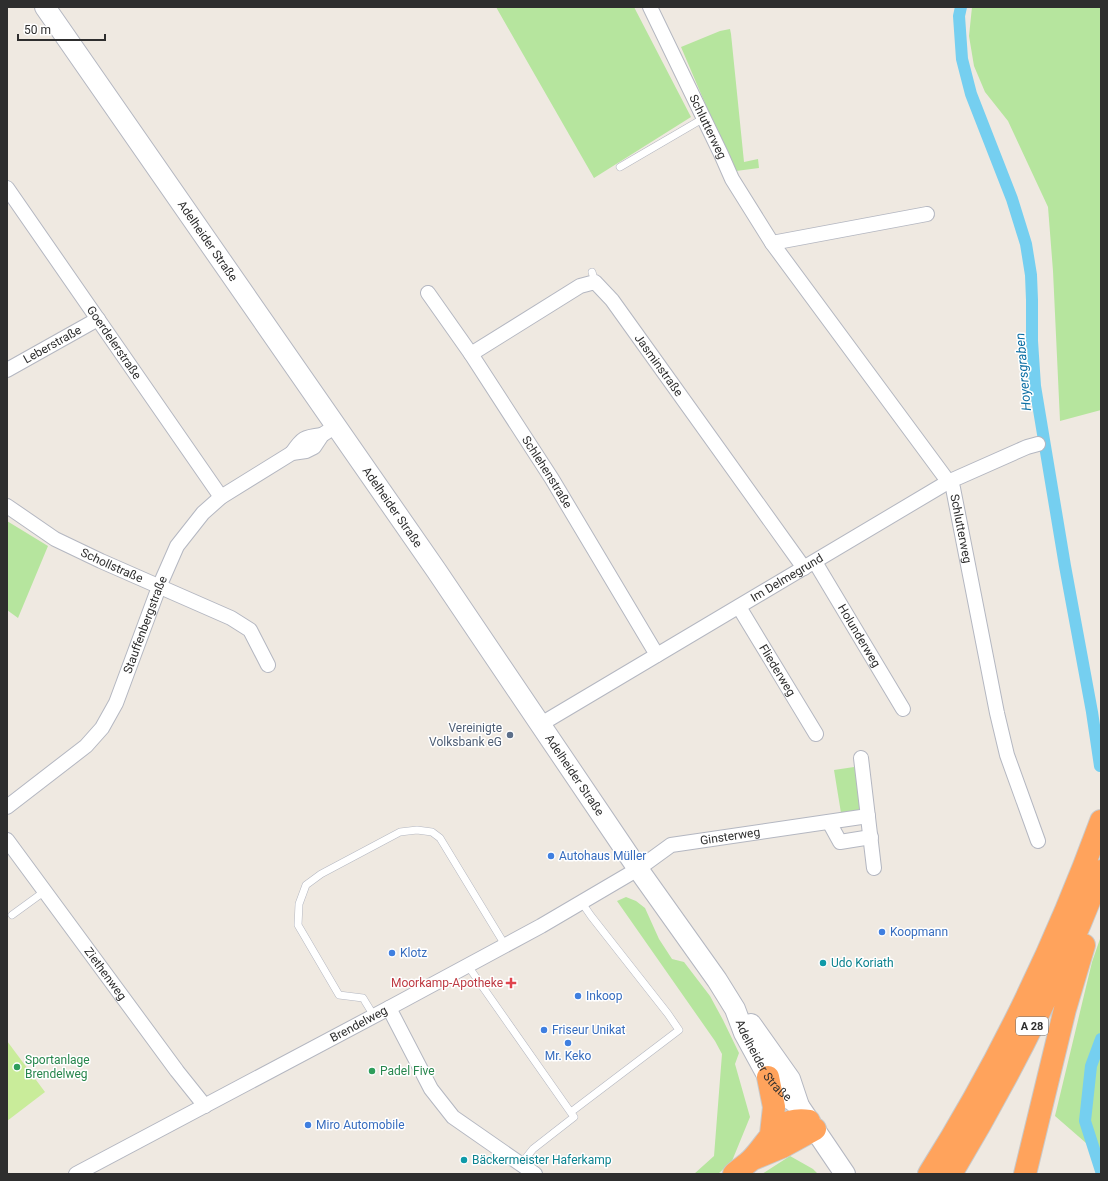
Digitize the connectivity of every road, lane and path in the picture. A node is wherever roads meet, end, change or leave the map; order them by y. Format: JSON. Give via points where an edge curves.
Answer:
{"nodes":[{"id":1,"x":45,"y":7,"type":"edge"},
{"id":2,"x":650,"y":7,"type":"edge"},
{"id":3,"x":704,"y":118,"type":"junction"},
{"id":4,"x":620,"y":167,"type":"dead end"},
{"id":5,"x":7,"y":188,"type":"edge"},
{"id":6,"x":927,"y":214,"type":"dead end"},
{"id":7,"x":772,"y":243,"type":"junction"},
{"id":8,"x":428,"y":293,"type":"dead end"},
{"id":9,"x":98,"y":319,"type":"junction"},
{"id":10,"x":471,"y":354,"type":"junction"},
{"id":11,"x":7,"y":370,"type":"edge"},
{"id":12,"x":329,"y":431,"type":"junction"},
{"id":13,"x":1038,"y":444,"type":"dead end"},
{"id":14,"x":948,"y":482,"type":"junction"},
{"id":15,"x":221,"y":497,"type":"junction"},
{"id":16,"x":7,"y":506,"type":"edge"},
{"id":17,"x":809,"y":565,"type":"junction"},
{"id":18,"x":157,"y":593,"type":"junction"},
{"id":19,"x":739,"y":607,"type":"junction"},
{"id":20,"x":657,"y":655,"type":"junction"},
{"id":21,"x":268,"y":665,"type":"dead end"},
{"id":22,"x":903,"y":709,"type":"dead end"},
{"id":23,"x":541,"y":724,"type":"junction"},
{"id":24,"x":816,"y":734,"type":"dead end"},
{"id":25,"x":860,"y":758,"type":"dead end"},
{"id":26,"x":7,"y":807,"type":"edge"},
{"id":27,"x":868,"y":816,"type":"junction"},
{"id":28,"x":1101,"y":821,"type":"edge"},
{"id":29,"x":829,"y":822,"type":"junction"},
{"id":30,"x":871,"y":837,"type":"junction"},
{"id":31,"x":7,"y":840,"type":"edge"},
{"id":32,"x":1038,"y":841,"type":"dead end"},
{"id":33,"x":874,"y":868,"type":"dead end"},
{"id":34,"x":638,"y":869,"type":"junction"},
{"id":35,"x":1101,"y":872,"type":"edge"},
{"id":36,"x":45,"y":891,"type":"junction"},
{"id":37,"x":1101,"y":898,"type":"edge"},
{"id":38,"x":582,"y":903,"type":"junction"},
{"id":39,"x":12,"y":915,"type":"dead end"},
{"id":40,"x":505,"y":945,"type":"junction"},
{"id":41,"x":468,"y":966,"type":"junction"},
{"id":42,"x":390,"y":1008,"type":"junction"},
{"id":43,"x":374,"y":1016,"type":"junction"},
{"id":44,"x":748,"y":1029,"type":"junction"},
{"id":45,"x":768,"y":1077,"type":"junction"},
{"id":46,"x":205,"y":1106,"type":"junction"},
{"id":47,"x":571,"y":1112,"type":"junction"},
{"id":48,"x":808,"y":1119,"type":"junction"},
{"id":49,"x":771,"y":1134,"type":"junction"},
{"id":50,"x":751,"y":1160,"type":"junction"},
{"id":51,"x":521,"y":1164,"type":"junction"},
{"id":52,"x":76,"y":1174,"type":"edge"},
{"id":53,"x":535,"y":1174,"type":"edge"},
{"id":54,"x":734,"y":1174,"type":"edge"},
{"id":55,"x":845,"y":1174,"type":"edge"},
{"id":56,"x":929,"y":1174,"type":"edge"},
{"id":57,"x":951,"y":1174,"type":"edge"},
{"id":58,"x":1025,"y":1174,"type":"edge"}],
"edges":[{"from":1,"to":12,"type":"main road","name":"Adelheider Straße","via":[[229,271]]},
{"from":2,"to":3,"type":"street","name":"Schlutterweg"},
{"from":3,"to":4,"type":"lane"},
{"from":3,"to":7,"type":"street","name":"Schlutterweg","via":[[732,179]]},
{"from":5,"to":9,"type":"street","name":"Goerdelerstraße"},
{"from":6,"to":7,"type":"street"},
{"from":7,"to":14,"type":"street","name":"Schlutterweg"},
{"from":8,"to":10,"type":"street","name":"Schlehenstraße"},
{"from":9,"to":11,"type":"street","name":"Leberstraße"},
{"from":9,"to":15,"type":"street","name":"Goerdelerstraße"},
{"from":10,"to":17,"type":"street","name":"Jasminstraße","via":[[593,277]]},
{"from":10,"to":20,"type":"street","name":"Schlehenstraße","via":[[552,479]]},
{"from":12,"to":15,"type":"street","name":"Stauffenbergstraße","via":[[300,441],[292,453]]},
{"from":12,"to":23,"type":"main road","name":"Adelheider Straße","via":[[436,570]]},
{"from":13,"to":14,"type":"street","name":"Im Delmegrund"},
{"from":14,"to":17,"type":"street","name":"Im Delmegrund"},
{"from":14,"to":32,"type":"street","name":"Schlutterweg","via":[[953,488],[1007,755]]},
{"from":15,"to":18,"type":"street","name":"Stauffenbergstraße","via":[[203,513],[177,546]]},
{"from":16,"to":18,"type":"street","name":"Schollstraße","via":[[55,539]]},
{"from":17,"to":19,"type":"street","name":"Im Delmegrund"},
{"from":17,"to":22,"type":"street","name":"Holunderweg"},
{"from":18,"to":21,"type":"street","name":"Schollstraße","via":[[231,618],[250,630]]},
{"from":18,"to":26,"type":"street","name":"Stauffenbergstraße","via":[[116,703],[102,728],[86,746]]},
{"from":19,"to":20,"type":"street","name":"Im Delmegrund"},
{"from":19,"to":24,"type":"street","name":"Fliederweg"},
{"from":20,"to":23,"type":"street","name":"Im Delmegrund"},
{"from":23,"to":34,"type":"main road","name":"Adelheider Straße"},
{"from":25,"to":27,"type":"street"},
{"from":27,"to":29,"type":"street","name":"Ginsterweg"},
{"from":27,"to":30,"type":"street"},
{"from":28,"to":56,"type":"highway","number":"A 28","via":[[1052,943],[1011,1028],[974,1099]]},
{"from":29,"to":30,"type":"street","via":[[840,842]]},
{"from":29,"to":34,"type":"street","name":"Ginsterweg","via":[[671,845]]},
{"from":30,"to":33,"type":"street"},
{"from":31,"to":36,"type":"street","name":"Ziethenweg"},
{"from":34,"to":38,"type":"street","name":"Brendelweg"},
{"from":34,"to":44,"type":"main road","name":"Adelheider Straße","via":[[717,980]]},
{"from":35,"to":57,"type":"highway","number":"A 28","via":[[1063,964],[980,1126]]},
{"from":36,"to":39,"type":"lane"},
{"from":36,"to":46,"type":"street","name":"Ziethenweg"},
{"from":37,"to":58,"type":"highway","via":[[1082,950],[1065,1009]]},
{"from":38,"to":40,"type":"street","name":"Brendelweg"},
{"from":38,"to":47,"type":"lane","via":[[679,1030]]},
{"from":40,"to":41,"type":"street","name":"Brendelweg"},
{"from":40,"to":43,"type":"lane","via":[[440,838],[432,832],[400,832],[321,874],[306,885],[298,904],[298,925],[339,995],[363,998]]},
{"from":41,"to":42,"type":"street","name":"Brendelweg"},
{"from":41,"to":47,"type":"lane"},
{"from":42,"to":43,"type":"street","name":"Brendelweg"},
{"from":42,"to":51,"type":"street","via":[[431,1089],[453,1117]]},
{"from":43,"to":46,"type":"street","name":"Brendelweg"},
{"from":44,"to":45,"type":"main road","name":"Adelheider Straße"},
{"from":44,"to":48,"type":"main road","name":"Adelheider Straße","via":[[790,1079]]},
{"from":45,"to":48,"type":"main road","name":"Adelheider Straße"},
{"from":45,"to":49,"type":"highway","via":[[774,1107]]},
{"from":46,"to":52,"type":"street","name":"Brendelweg"},
{"from":47,"to":51,"type":"lane","via":[[574,1117],[533,1149]]},
{"from":48,"to":49,"type":"highway","via":[[792,1122]]},
{"from":48,"to":50,"type":"highway","via":[[782,1147]]},
{"from":48,"to":55,"type":"main road","name":"Adelheider Straße"},
{"from":49,"to":50,"type":"highway"},
{"from":50,"to":54,"type":"highway"},
{"from":51,"to":53,"type":"street"}]}
